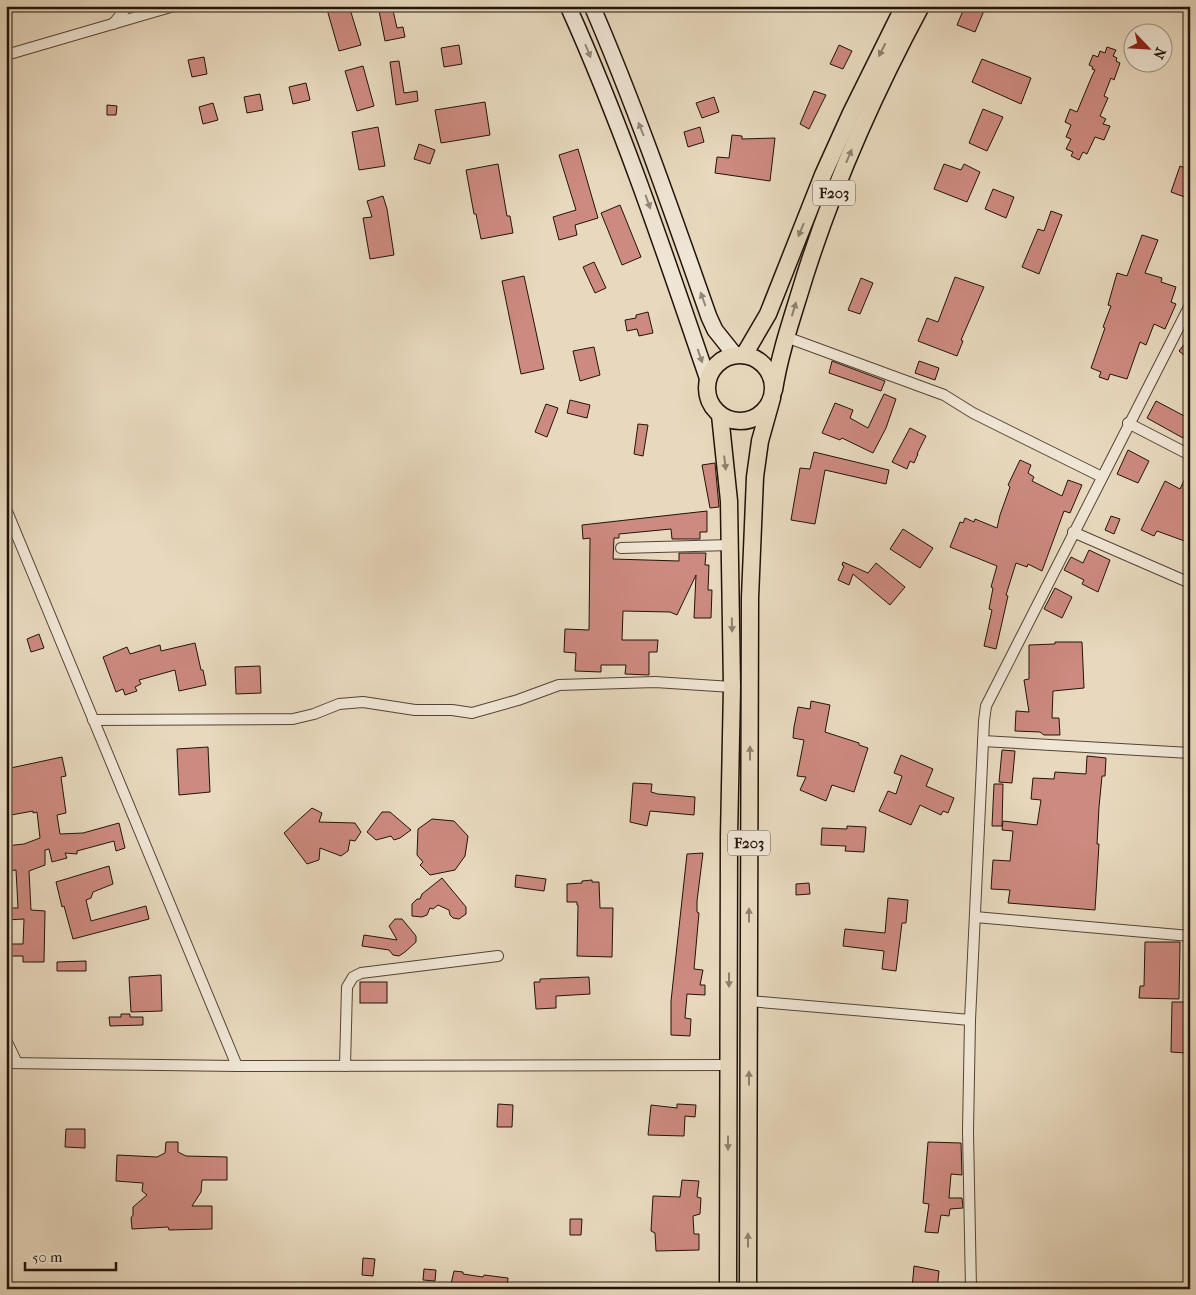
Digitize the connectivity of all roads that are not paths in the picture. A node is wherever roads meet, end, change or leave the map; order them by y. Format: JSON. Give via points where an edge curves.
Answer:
{"nodes":[{"id":1,"x":128,"y":6,"type":"edge"},
{"id":2,"x":174,"y":6,"type":"edge"},
{"id":3,"x":568,"y":6,"type":"edge"},
{"id":4,"x":592,"y":6,"type":"edge"},
{"id":5,"x":904,"y":6,"type":"edge"},
{"id":6,"x":921,"y":6,"type":"edge"},
{"id":7,"x":113,"y":24,"type":"junction"},
{"id":8,"x":6,"y":55,"type":"edge"},
{"id":9,"x":1189,"y":309,"type":"edge"},
{"id":10,"x":786,"y":337,"type":"junction"},
{"id":11,"x":739,"y":355,"type":"junction"},
{"id":12,"x":708,"y":380,"type":"junction"},
{"id":13,"x":773,"y":394,"type":"junction"},
{"id":14,"x":720,"y":415,"type":"junction"},
{"id":15,"x":1128,"y":423,"type":"junction"},
{"id":16,"x":1190,"y":455,"type":"edge"},
{"id":17,"x":1102,"y":477,"type":"junction"},
{"id":18,"x":6,"y":509,"type":"edge"},
{"id":19,"x":1073,"y":532,"type":"junction"},
{"id":20,"x":731,"y":545,"type":"junction"},
{"id":21,"x":621,"y":548,"type":"dead end"},
{"id":22,"x":1190,"y":583,"type":"edge"},
{"id":23,"x":732,"y":687,"type":"junction"},
{"id":24,"x":94,"y":720,"type":"junction"},
{"id":25,"x":983,"y":741,"type":"junction"},
{"id":26,"x":1190,"y":753,"type":"edge"},
{"id":27,"x":975,"y":917,"type":"junction"},
{"id":28,"x":1190,"y":936,"type":"edge"},
{"id":29,"x":498,"y":956,"type":"dead end"},
{"id":30,"x":749,"y":1001,"type":"junction"},
{"id":31,"x":970,"y":1020,"type":"junction"},
{"id":32,"x":6,"y":1040,"type":"edge"},
{"id":33,"x":11,"y":1063,"type":"edge"},
{"id":34,"x":728,"y":1065,"type":"junction"},
{"id":35,"x":237,"y":1066,"type":"junction"},
{"id":36,"x":345,"y":1066,"type":"junction"},
{"id":37,"x":728,"y":1289,"type":"edge"},
{"id":38,"x":748,"y":1289,"type":"edge"},
{"id":39,"x":971,"y":1289,"type":"edge"}],
"edges":[{"from":1,"to":7,"type":"street"},
{"from":2,"to":7,"type":"street"},
{"from":3,"to":12,"type":"main road","one_way":true,"via":[[647,199]]},
{"from":11,"to":4,"type":"main road","one_way":true,"via":[[715,330],[709,316]]},
{"from":5,"to":11,"type":"main road","number":"F203","one_way":true,"via":[[851,112],[768,314]]},
{"from":10,"to":6,"type":"main road","number":"F203","one_way":true,"via":[[828,206],[867,116]]},
{"from":7,"to":8,"type":"street"},
{"from":9,"to":15,"type":"street"},
{"from":10,"to":13,"type":"main road","number":"F203"},
{"from":10,"to":17,"type":"street","via":[[944,395],[973,413]]},
{"from":11,"to":12,"type":"main road","via":[[716,366]]},
{"from":11,"to":13,"type":"main road","via":[[760,361],[766,367]]},
{"from":12,"to":14,"type":"main road","via":[[712,405]]},
{"from":13,"to":14,"type":"main road","via":[[760,416],[750,420],[739,422]]},
{"from":30,"to":13,"type":"main road","number":"F203","one_way":true,"via":[[750,598],[754,486],[760,441]]},
{"from":14,"to":20,"type":"main road","number":"F203","one_way":true},
{"from":15,"to":16,"type":"street"},
{"from":15,"to":17,"type":"street"},
{"from":17,"to":19,"type":"street"},
{"from":18,"to":24,"type":"street"},
{"from":19,"to":22,"type":"street"},
{"from":19,"to":25,"type":"street","via":[[992,692],[986,706]]},
{"from":20,"to":21,"type":"street"},
{"from":20,"to":23,"type":"main road","number":"F203","one_way":true},
{"from":23,"to":24,"type":"street","via":[[655,682],[559,685],[472,713],[415,710],[363,702],[339,704],[293,719]]},
{"from":23,"to":34,"type":"main road","number":"F203","one_way":true},
{"from":24,"to":35,"type":"street"},
{"from":25,"to":26,"type":"street"},
{"from":25,"to":27,"type":"street"},
{"from":27,"to":28,"type":"street"},
{"from":27,"to":31,"type":"street"},
{"from":29,"to":36,"type":"street","via":[[361,973],[353,977],[348,987]]},
{"from":30,"to":31,"type":"street"},
{"from":38,"to":30,"type":"main road","number":"F203","one_way":true},
{"from":31,"to":39,"type":"street"},
{"from":32,"to":33,"type":"street"},
{"from":33,"to":35,"type":"street"},
{"from":34,"to":36,"type":"street"},
{"from":34,"to":37,"type":"main road","number":"F203","one_way":true},
{"from":35,"to":36,"type":"street"}]}
